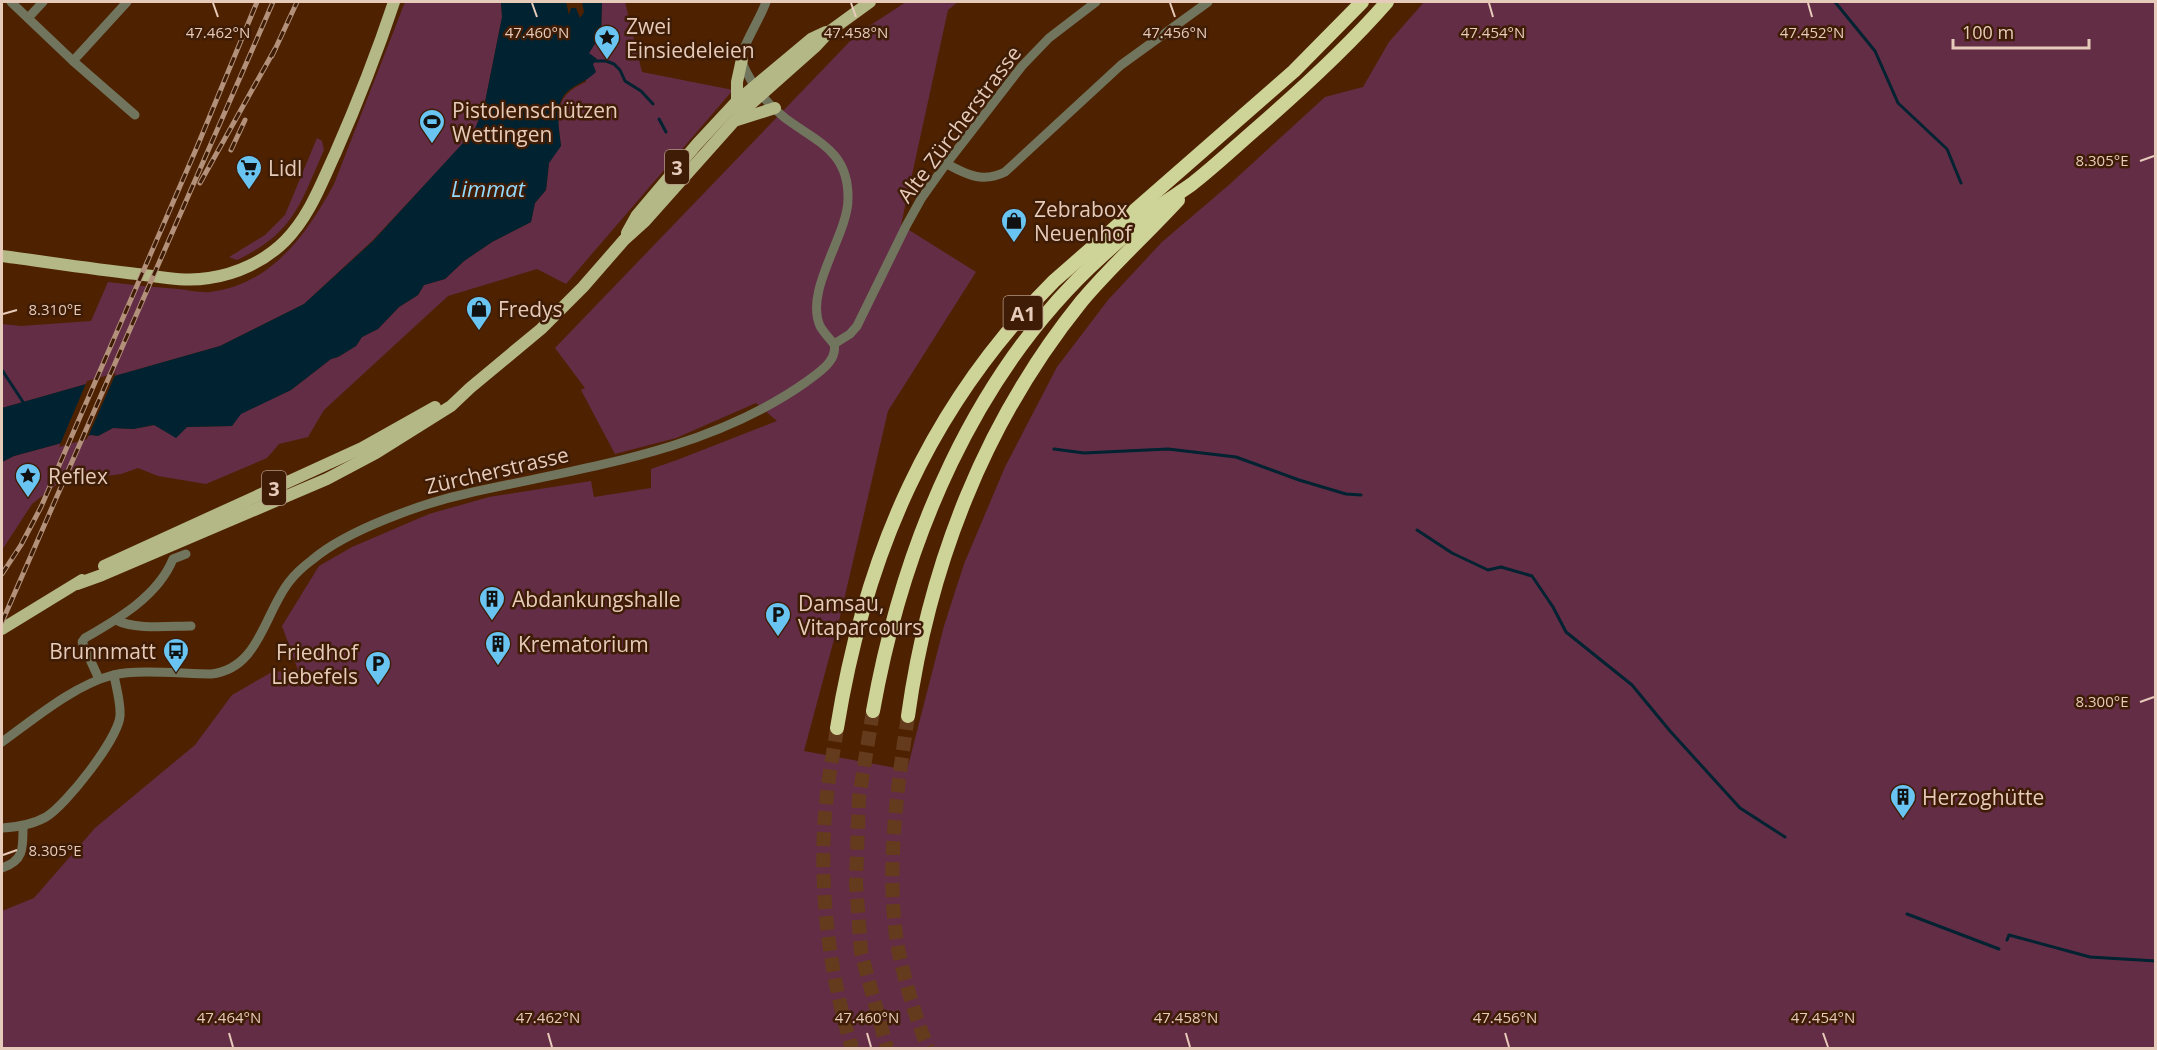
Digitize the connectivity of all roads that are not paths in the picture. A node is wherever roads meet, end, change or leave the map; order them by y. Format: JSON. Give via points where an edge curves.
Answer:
{"nodes":[{"id":1,"x":11,"y":2,"type":"edge"},
{"id":2,"x":43,"y":2,"type":"edge"},
{"id":3,"x":127,"y":2,"type":"edge"},
{"id":4,"x":394,"y":2,"type":"edge"},
{"id":5,"x":766,"y":2,"type":"edge"},
{"id":6,"x":870,"y":2,"type":"edge"},
{"id":7,"x":1096,"y":2,"type":"edge"},
{"id":8,"x":1208,"y":2,"type":"edge"},
{"id":9,"x":1362,"y":2,"type":"edge"},
{"id":10,"x":1386,"y":2,"type":"edge"},
{"id":11,"x":28,"y":18,"type":"junction"},
{"id":12,"x":742,"y":59,"type":"junction"},
{"id":13,"x":73,"y":61,"type":"junction"},
{"id":14,"x":758,"y":90,"type":"junction"},
{"id":15,"x":737,"y":101,"type":"junction"},
{"id":16,"x":775,"y":108,"type":"junction"},
{"id":17,"x":135,"y":115,"type":"dead end"},
{"id":18,"x":733,"y":122,"type":"junction"},
{"id":19,"x":946,"y":164,"type":"junction"},
{"id":20,"x":1191,"y":184,"type":"junction"},
{"id":21,"x":624,"y":240,"type":"junction"},
{"id":22,"x":2,"y":256,"type":"edge"},
{"id":23,"x":834,"y":344,"type":"junction"},
{"id":24,"x":186,"y":554,"type":"dead end"},
{"id":25,"x":116,"y":620,"type":"junction"},
{"id":26,"x":191,"y":626,"type":"dead end"},
{"id":27,"x":2,"y":629,"type":"edge"},
{"id":28,"x":114,"y":675,"type":"junction"},
{"id":29,"x":99,"y":680,"type":"junction"},
{"id":30,"x":873,"y":711,"type":"tunnel mouth"},
{"id":31,"x":908,"y":716,"type":"tunnel mouth"},
{"id":32,"x":837,"y":728,"type":"tunnel mouth"},
{"id":33,"x":2,"y":742,"type":"edge"},
{"id":34,"x":23,"y":827,"type":"junction"},
{"id":35,"x":2,"y":828,"type":"edge"},
{"id":36,"x":2,"y":868,"type":"edge"}],
"edges":[{"from":1,"to":11,"type":"street"},
{"from":2,"to":11,"type":"street"},
{"from":3,"to":13,"type":"street"},
{"from":4,"to":22,"type":"main road","via":[[367,78],[308,211],[271,253],[240,270],[192,280]]},
{"from":5,"to":12,"type":"street"},
{"from":6,"to":14,"type":"main road","number":"3"},
{"from":7,"to":19,"type":"street","name":"Alte Zürcherstrasse","via":[[1022,66]]},
{"from":8,"to":19,"type":"street","via":[[1117,68],[1005,172],[978,178]]},
{"from":9,"to":32,"type":"highway","number":"A1","via":[[1288,76],[1054,281],[1020,315],[975,372],[924,454],[892,521],[857,631]]},
{"from":10,"to":20,"type":"highway","number":"A1","via":[[1306,84]]},
{"from":11,"to":13,"type":"street"},
{"from":12,"to":14,"type":"street"},
{"from":12,"to":15,"type":"main road"},
{"from":13,"to":17,"type":"street"},
{"from":14,"to":15,"type":"main road","number":"3"},
{"from":14,"to":16,"type":"street"},
{"from":14,"to":18,"type":"main road","number":"3"},
{"from":15,"to":21,"type":"main road","number":"3","via":[[637,215]]},
{"from":16,"to":18,"type":"main road"},
{"from":16,"to":23,"type":"street","via":[[828,147],[847,181],[847,213],[828,260],[818,303],[821,327]]},
{"from":18,"to":21,"type":"main road","number":"3","via":[[645,222]]},
{"from":19,"to":23,"type":"street","name":"Alte Zürcherstrasse","via":[[906,226],[857,326]]},
{"from":20,"to":30,"type":"highway","number":"A1","via":[[1152,212],[1078,279],[1032,331],[989,394],[955,456],[917,545],[890,630]]},
{"from":20,"to":31,"type":"highway","number":"A1","via":[[1080,303],[1003,419],[968,491],[942,562],[920,644]]},
{"from":21,"to":27,"type":"main road","number":"3","via":[[542,329],[451,406],[413,431],[327,479],[77,584]]},
{"from":23,"to":28,"type":"street","name":"Zürcherstrasse","via":[[831,360],[796,389],[698,438],[591,468],[466,493],[334,543],[289,581],[257,642],[233,667],[211,674]]},
{"from":24,"to":25,"type":"street","via":[[173,559],[157,585]]},
{"from":25,"to":26,"type":"street","via":[[138,625]]},
{"from":25,"to":29,"type":"street","via":[[82,642]]},
{"from":28,"to":29,"type":"street","name":"Zürcherstrasse"},
{"from":28,"to":34,"type":"street","via":[[120,716],[108,746],[63,802],[47,816]]},
{"from":29,"to":33,"type":"street","name":"Zürcherstrasse"},
{"from":34,"to":35,"type":"street"},
{"from":34,"to":36,"type":"street","via":[[23,850],[13,864]]}]}
